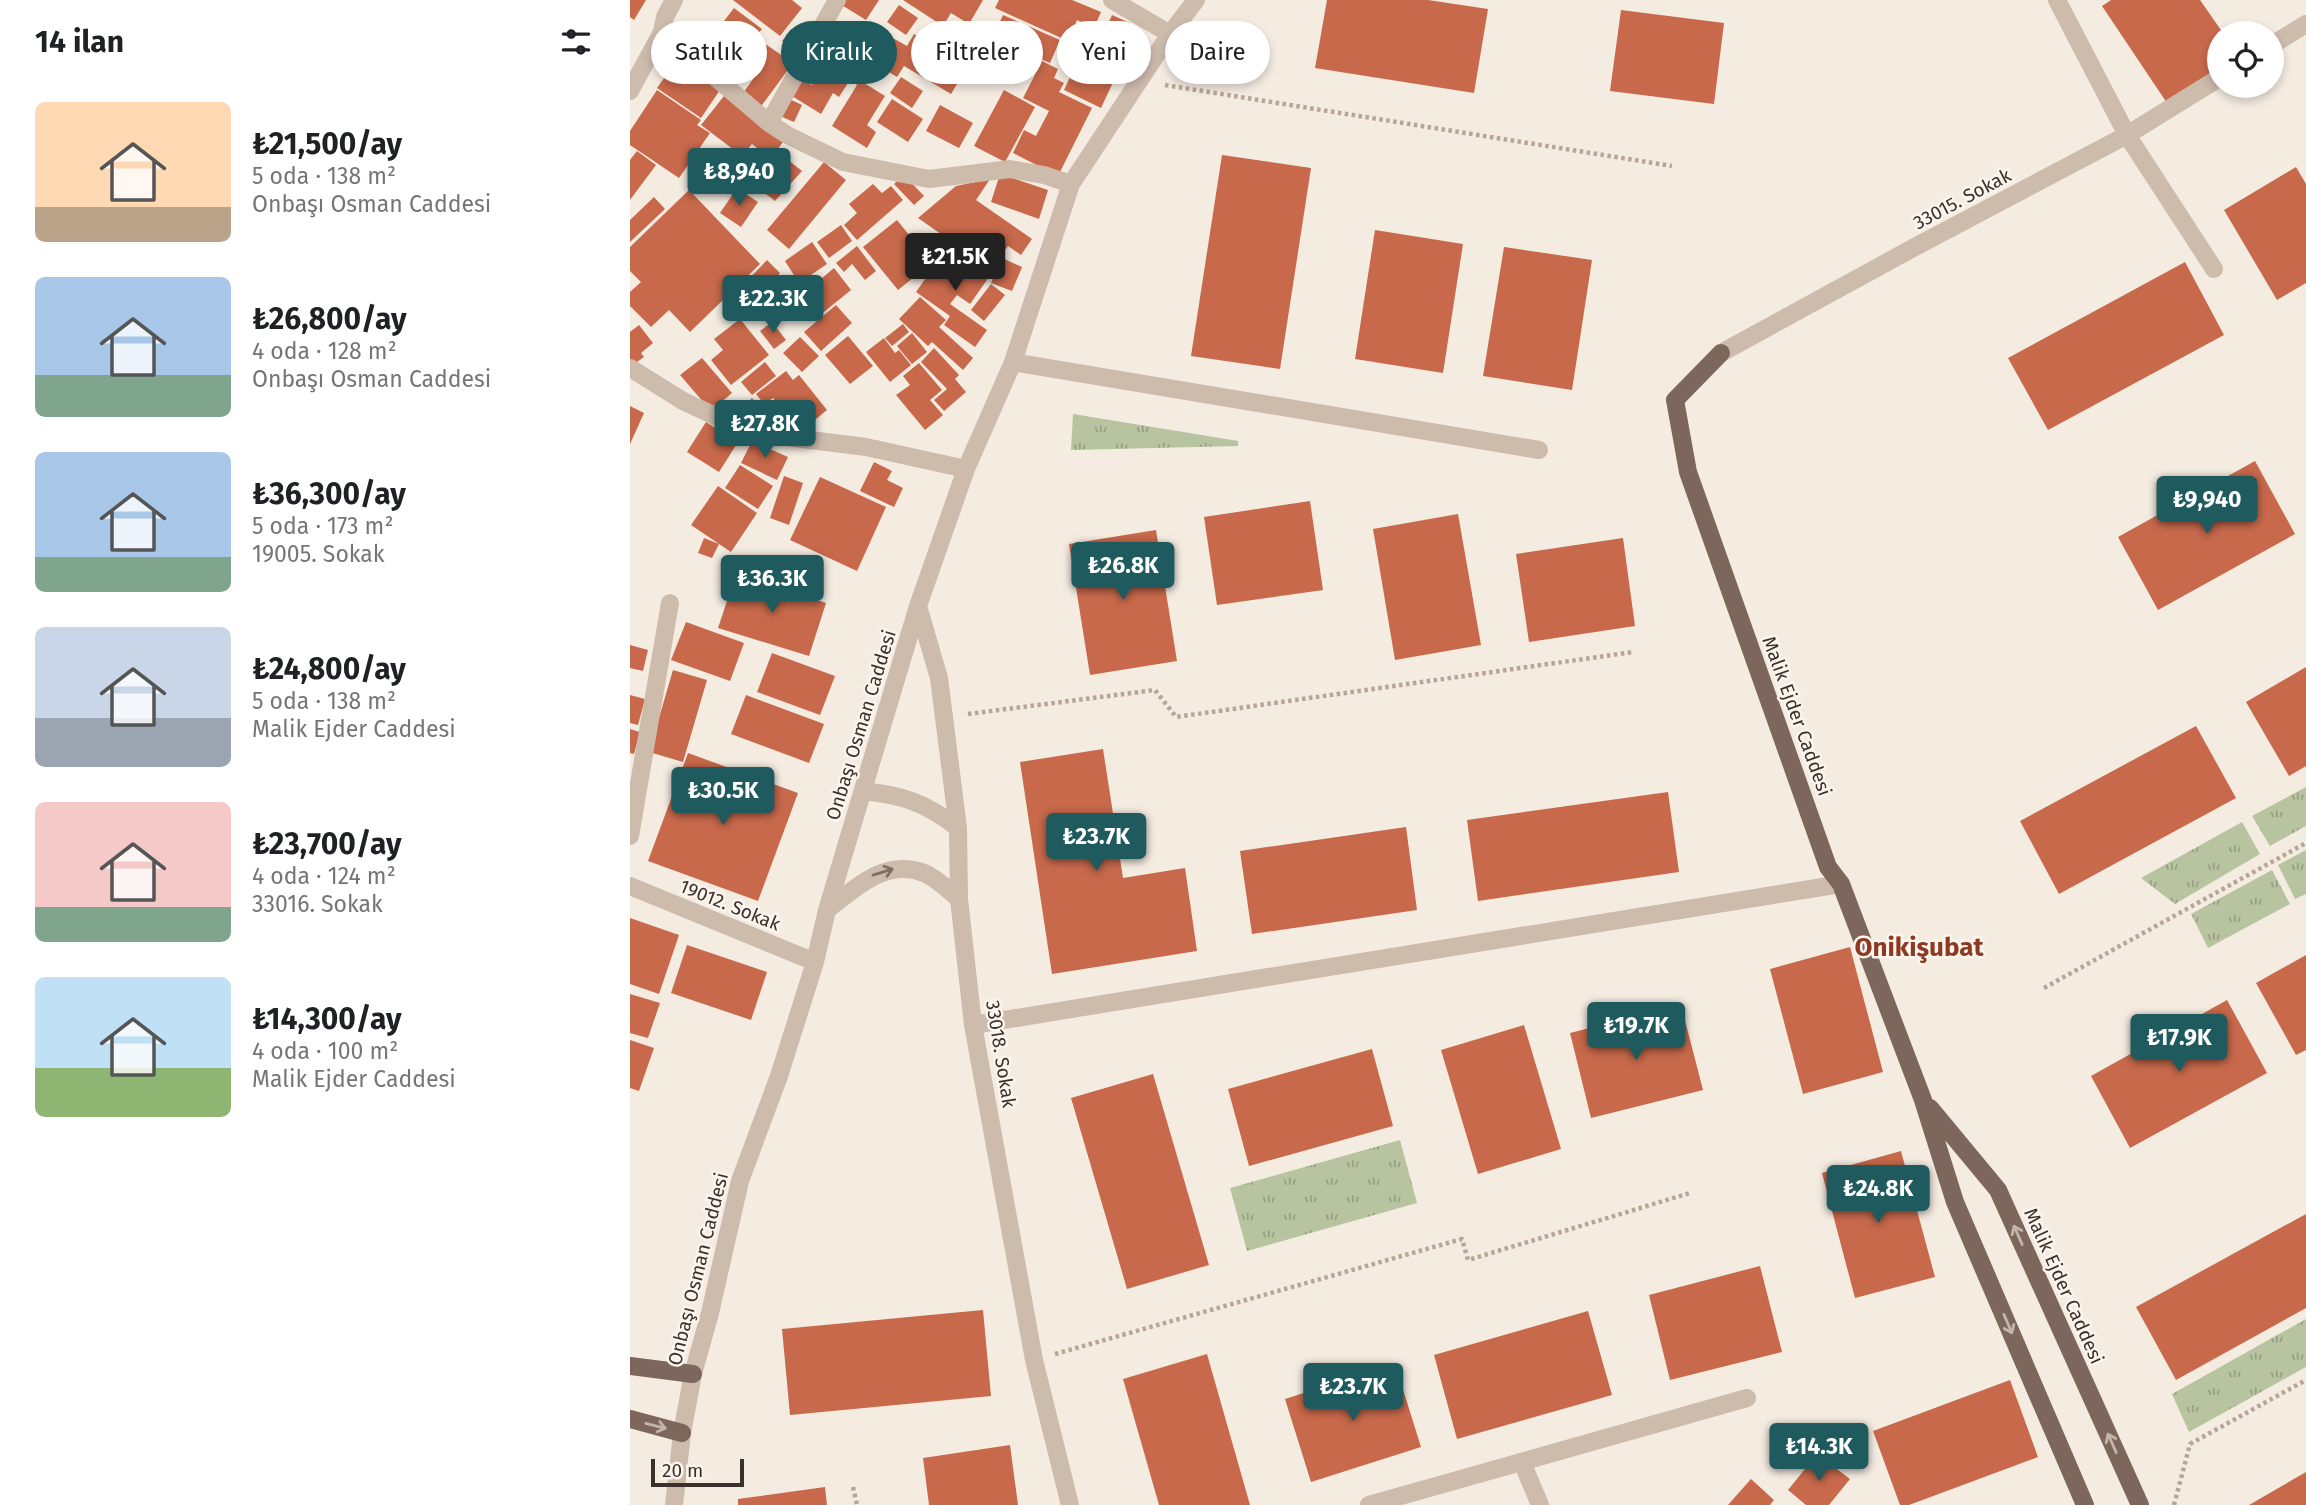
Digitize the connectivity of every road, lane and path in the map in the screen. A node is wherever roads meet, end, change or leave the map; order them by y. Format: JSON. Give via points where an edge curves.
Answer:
{"nodes":[{"id":1,"x":674,"y":0,"type":"edge"},
{"id":2,"x":837,"y":0,"type":"edge"},
{"id":3,"x":1112,"y":0,"type":"edge"},
{"id":4,"x":1196,"y":0,"type":"edge"},
{"id":5,"x":2057,"y":0,"type":"edge"},
{"id":6,"x":664,"y":21,"type":"edge"},
{"id":7,"x":1180,"y":21,"type":"edge"},
{"id":8,"x":2306,"y":24,"type":"edge"},
{"id":9,"x":1165,"y":31,"type":"edge"},
{"id":10,"x":2284,"y":38,"type":"edge"},
{"id":11,"x":1165,"y":42,"type":"edge"},
{"id":12,"x":651,"y":53,"type":"edge"},
{"id":13,"x":1151,"y":63,"type":"edge"},
{"id":14,"x":1151,"y":83,"type":"edge"},
{"id":15,"x":723,"y":84,"type":"edge"},
{"id":16,"x":1137,"y":84,"type":"edge"},
{"id":17,"x":2207,"y":85,"type":"edge"},
{"id":18,"x":630,"y":92,"type":"edge"},
{"id":19,"x":769,"y":123,"type":"junction"},
{"id":20,"x":2127,"y":135,"type":"junction"},
{"id":21,"x":1672,"y":166,"type":"dead end"},
{"id":22,"x":1071,"y":184,"type":"junction"},
{"id":23,"x":2214,"y":270,"type":"dead end"},
{"id":24,"x":1721,"y":353,"type":"joint"},
{"id":25,"x":1013,"y":362,"type":"junction"},
{"id":26,"x":630,"y":368,"type":"edge"},
{"id":27,"x":1539,"y":450,"type":"dead end"},
{"id":28,"x":966,"y":469,"type":"junction"},
{"id":29,"x":670,"y":603,"type":"dead end"},
{"id":30,"x":918,"y":606,"type":"junction"},
{"id":31,"x":1633,"y":652,"type":"dead end"},
{"id":32,"x":943,"y":718,"type":"junction"},
{"id":33,"x":863,"y":791,"type":"junction"},
{"id":34,"x":957,"y":828,"type":"junction"},
{"id":35,"x":630,"y":836,"type":"edge"},
{"id":36,"x":2306,"y":842,"type":"edge"},
{"id":37,"x":1841,"y":884,"type":"junction"},
{"id":38,"x":630,"y":886,"type":"edge"},
{"id":39,"x":959,"y":900,"type":"junction"},
{"id":40,"x":827,"y":910,"type":"junction"},
{"id":41,"x":815,"y":962,"type":"junction"},
{"id":42,"x":2044,"y":988,"type":"dead end"},
{"id":43,"x":973,"y":1025,"type":"junction"},
{"id":44,"x":1923,"y":1100,"type":"junction"},
{"id":45,"x":1690,"y":1193,"type":"dead end"},
{"id":46,"x":1034,"y":1360,"type":"junction"},
{"id":47,"x":630,"y":1366,"type":"edge"},
{"id":48,"x":693,"y":1374,"type":"junction"},
{"id":49,"x":2306,"y":1380,"type":"edge"},
{"id":50,"x":1747,"y":1398,"type":"dead end"},
{"id":51,"x":630,"y":1419,"type":"edge"},
{"id":52,"x":682,"y":1433,"type":"junction"},
{"id":53,"x":1522,"y":1462,"type":"junction"},
{"id":54,"x":853,"y":1487,"type":"dead end"},
{"id":55,"x":674,"y":1505,"type":"edge"},
{"id":56,"x":857,"y":1505,"type":"edge"},
{"id":57,"x":1070,"y":1505,"type":"edge"},
{"id":58,"x":1369,"y":1505,"type":"edge"},
{"id":59,"x":1539,"y":1505,"type":"edge"},
{"id":60,"x":2085,"y":1505,"type":"edge"},
{"id":61,"x":2140,"y":1505,"type":"edge"},
{"id":62,"x":2174,"y":1505,"type":"edge"}],
"edges":[{"from":1,"to":6,"type":"street"},
{"from":2,"to":19,"type":"street"},
{"from":3,"to":9,"type":"street"},
{"from":4,"to":7,"type":"street","name":"Onbaşı Osman Caddesi"},
{"from":5,"to":20,"type":"street"},
{"from":8,"to":10,"type":"street"},
{"from":11,"to":13,"type":"street","name":"Onbaşı Osman Caddesi"},
{"from":12,"to":18,"type":"street"},
{"from":14,"to":21,"type":"path"},
{"from":15,"to":19,"type":"street"},
{"from":16,"to":22,"type":"street","name":"Onbaşı Osman Caddesi"},
{"from":17,"to":20,"type":"street","name":"33015. Sokak"},
{"from":19,"to":22,"type":"street","via":[[843,162],[929,178],[1010,169]]},
{"from":20,"to":23,"type":"street"},
{"from":20,"to":24,"type":"street","name":"33015. Sokak"},
{"from":22,"to":25,"type":"street","name":"Onbaşı Osman Caddesi"},
{"from":24,"to":37,"type":"main road","name":"Malik Ejder Caddesi","via":[[1675,400],[1688,472],[1828,867]]},
{"from":25,"to":27,"type":"street"},
{"from":25,"to":28,"type":"street","name":"Onbaşı Osman Caddesi"},
{"from":26,"to":28,"type":"street","via":[[730,423]]},
{"from":28,"to":30,"type":"street","name":"Onbaşı Osman Caddesi"},
{"from":29,"to":35,"type":"street"},
{"from":30,"to":32,"type":"street","name":"33018. Sokak","via":[[939,678]]},
{"from":30,"to":33,"type":"street","name":"Onbaşı Osman Caddesi"},
{"from":31,"to":32,"type":"path","via":[[1175,717],[1155,690]]},
{"from":32,"to":34,"type":"street","name":"33018. Sokak"},
{"from":33,"to":34,"type":"street","via":[[912,799]]},
{"from":33,"to":40,"type":"street","name":"Onbaşı Osman Caddesi"},
{"from":34,"to":39,"type":"street","name":"33018. Sokak"},
{"from":36,"to":42,"type":"path"},
{"from":37,"to":43,"type":"street"},
{"from":37,"to":44,"type":"main road","name":"Malik Ejder Caddesi"},
{"from":38,"to":41,"type":"street","name":"19012. Sokak"},
{"from":40,"to":39,"type":"street","one_way":true,"via":[[869,877],[897,868],[925,873]]},
{"from":39,"to":43,"type":"street","name":"33018. Sokak"},
{"from":40,"to":41,"type":"street","name":"Onbaşı Osman Caddesi"},
{"from":41,"to":48,"type":"street","name":"Onbaşı Osman Caddesi","via":[[740,1181]]},
{"from":43,"to":46,"type":"street","name":"33018. Sokak"},
{"from":44,"to":60,"type":"main road","name":"Malik Ejder Caddesi","one_way":true,"via":[[1955,1202]]},
{"from":61,"to":44,"type":"main road","name":"Malik Ejder Caddesi","one_way":true,"via":[[1998,1190]]},
{"from":45,"to":46,"type":"path","via":[[1468,1260],[1462,1238]]},
{"from":46,"to":57,"type":"street","name":"33018. Sokak"},
{"from":47,"to":48,"type":"main road"},
{"from":48,"to":52,"type":"street","name":"Onbaşı Osman Caddesi"},
{"from":49,"to":62,"type":"path","via":[[2190,1444]]},
{"from":50,"to":53,"type":"street"},
{"from":51,"to":52,"type":"main road","one_way":true},
{"from":52,"to":55,"type":"street","name":"Onbaşı Osman Caddesi"},
{"from":53,"to":58,"type":"street"},
{"from":53,"to":59,"type":"street"},
{"from":54,"to":56,"type":"path"}]}
